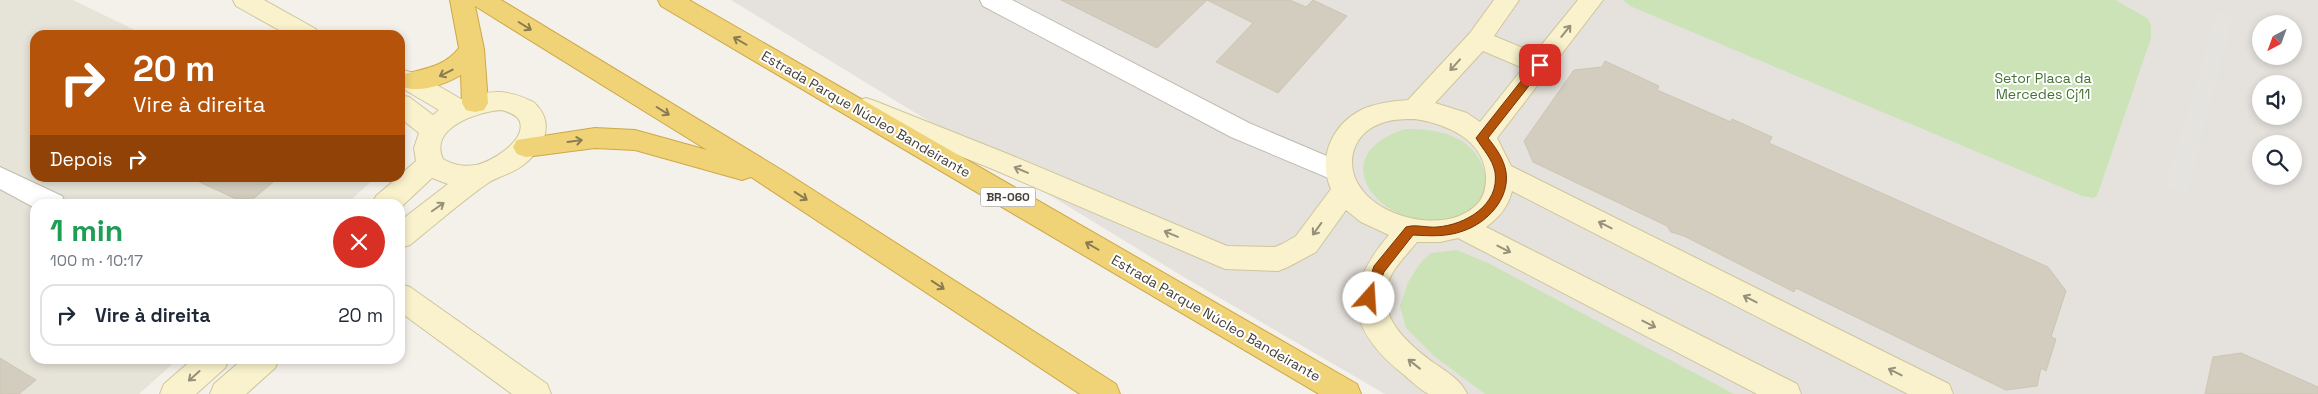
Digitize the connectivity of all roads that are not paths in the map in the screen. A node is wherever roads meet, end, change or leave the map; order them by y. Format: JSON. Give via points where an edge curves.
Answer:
{"nodes":[{"id":1,"x":245,"y":0,"type":"edge"},
{"id":2,"x":462,"y":0,"type":"edge"},
{"id":3,"x":483,"y":0,"type":"edge"},
{"id":4,"x":670,"y":0,"type":"edge"},
{"id":5,"x":992,"y":0,"type":"edge"},
{"id":6,"x":1507,"y":0,"type":"edge"},
{"id":7,"x":1591,"y":0,"type":"edge"},
{"id":8,"x":298,"y":30,"type":"edge"},
{"id":9,"x":1479,"y":39,"type":"junction"},
{"id":10,"x":472,"y":49,"type":"junction"},
{"id":11,"x":1540,"y":65,"type":"junction"},
{"id":12,"x":405,"y":79,"type":"edge"},
{"id":13,"x":831,"y":94,"type":"junction"},
{"id":14,"x":467,"y":107,"type":"junction"},
{"id":15,"x":405,"y":108,"type":"edge"},
{"id":16,"x":1415,"y":109,"type":"junction"},
{"id":17,"x":434,"y":130,"type":"junction"},
{"id":18,"x":1482,"y":138,"type":"junction"},
{"id":19,"x":526,"y":147,"type":"junction"},
{"id":20,"x":430,"y":164,"type":"junction"},
{"id":21,"x":1500,"y":173,"type":"junction"},
{"id":22,"x":479,"y":175,"type":"junction"},
{"id":23,"x":0,"y":177,"type":"edge"},
{"id":24,"x":775,"y":179,"type":"junction"},
{"id":25,"x":1342,"y":181,"type":"junction"},
{"id":26,"x":42,"y":199,"type":"edge"},
{"id":27,"x":392,"y":199,"type":"edge"},
{"id":28,"x":1461,"y":227,"type":"junction"},
{"id":29,"x":1410,"y":230,"type":"junction"},
{"id":30,"x":405,"y":233,"type":"edge"},
{"id":31,"x":405,"y":300,"type":"edge"},
{"id":32,"x":208,"y":364,"type":"edge"},
{"id":33,"x":258,"y":364,"type":"edge"},
{"id":34,"x":174,"y":394,"type":"edge"},
{"id":35,"x":225,"y":394,"type":"edge"},
{"id":36,"x":536,"y":394,"type":"edge"},
{"id":37,"x":1105,"y":394,"type":"edge"},
{"id":38,"x":1346,"y":394,"type":"edge"},
{"id":39,"x":1452,"y":394,"type":"edge"},
{"id":40,"x":1786,"y":394,"type":"edge"},
{"id":41,"x":1938,"y":394,"type":"edge"}],
"edges":[{"from":1,"to":8,"type":"street"},
{"from":2,"to":10,"type":"highway"},
{"from":3,"to":24,"type":"highway","one_way":true},
{"from":13,"to":4,"type":"highway","name":"Estrada Parque Núcleo Bandeirante","number":"BR-060","one_way":true},
{"from":5,"to":25,"type":"street"},
{"from":6,"to":9,"type":"street"},
{"from":11,"to":7,"type":"street","one_way":true},
{"from":9,"to":11,"type":"street"},
{"from":9,"to":16,"type":"street","one_way":true},
{"from":10,"to":12,"type":"highway","one_way":true,"via":[[466,59],[435,78]]},
{"from":10,"to":14,"type":"highway"},
{"from":11,"to":18,"type":"street"},
{"from":12,"to":14,"type":"street"},
{"from":25,"to":13,"type":"street","one_way":true,"via":[[1306,244],[1278,259],[1225,257],[999,160]]},
{"from":38,"to":13,"type":"highway","name":"Estrada Parque Núcleo Bandeirante","number":"BR-060","one_way":true},
{"from":14,"to":17,"type":"street","via":[[444,119]]},
{"from":14,"to":19,"type":"street","via":[[504,100],[526,109],[534,126]]},
{"from":15,"to":17,"type":"street"},
{"from":16,"to":18,"type":"street","via":[[1448,117]]},
{"from":16,"to":25,"type":"street","via":[[1394,110],[1356,125],[1344,138],[1338,154]]},
{"from":17,"to":20,"type":"street","via":[[427,142],[426,154]]},
{"from":18,"to":21,"type":"street","via":[[1494,155]]},
{"from":19,"to":22,"type":"street","via":[[506,164]]},
{"from":19,"to":24,"type":"highway","one_way":true,"via":[[595,138],[635,140]]},
{"from":20,"to":22,"type":"street","via":[[450,175]]},
{"from":20,"to":27,"type":"street"},
{"from":21,"to":28,"type":"street","via":[[1500,190],[1492,205],[1479,218]]},
{"from":41,"to":21,"type":"street","one_way":true},
{"from":30,"to":22,"type":"street","one_way":true},
{"from":23,"to":26,"type":"street"},
{"from":24,"to":37,"type":"highway","one_way":true},
{"from":25,"to":29,"type":"street","via":[[1361,208],[1383,222]]},
{"from":28,"to":29,"type":"street","via":[[1436,232]]},
{"from":28,"to":40,"type":"street","one_way":true},
{"from":39,"to":29,"type":"street","one_way":true,"via":[[1400,354],[1375,324],[1369,298],[1379,270]]},
{"from":31,"to":36,"type":"street"},
{"from":32,"to":34,"type":"street","one_way":true},
{"from":33,"to":35,"type":"street"}]}
